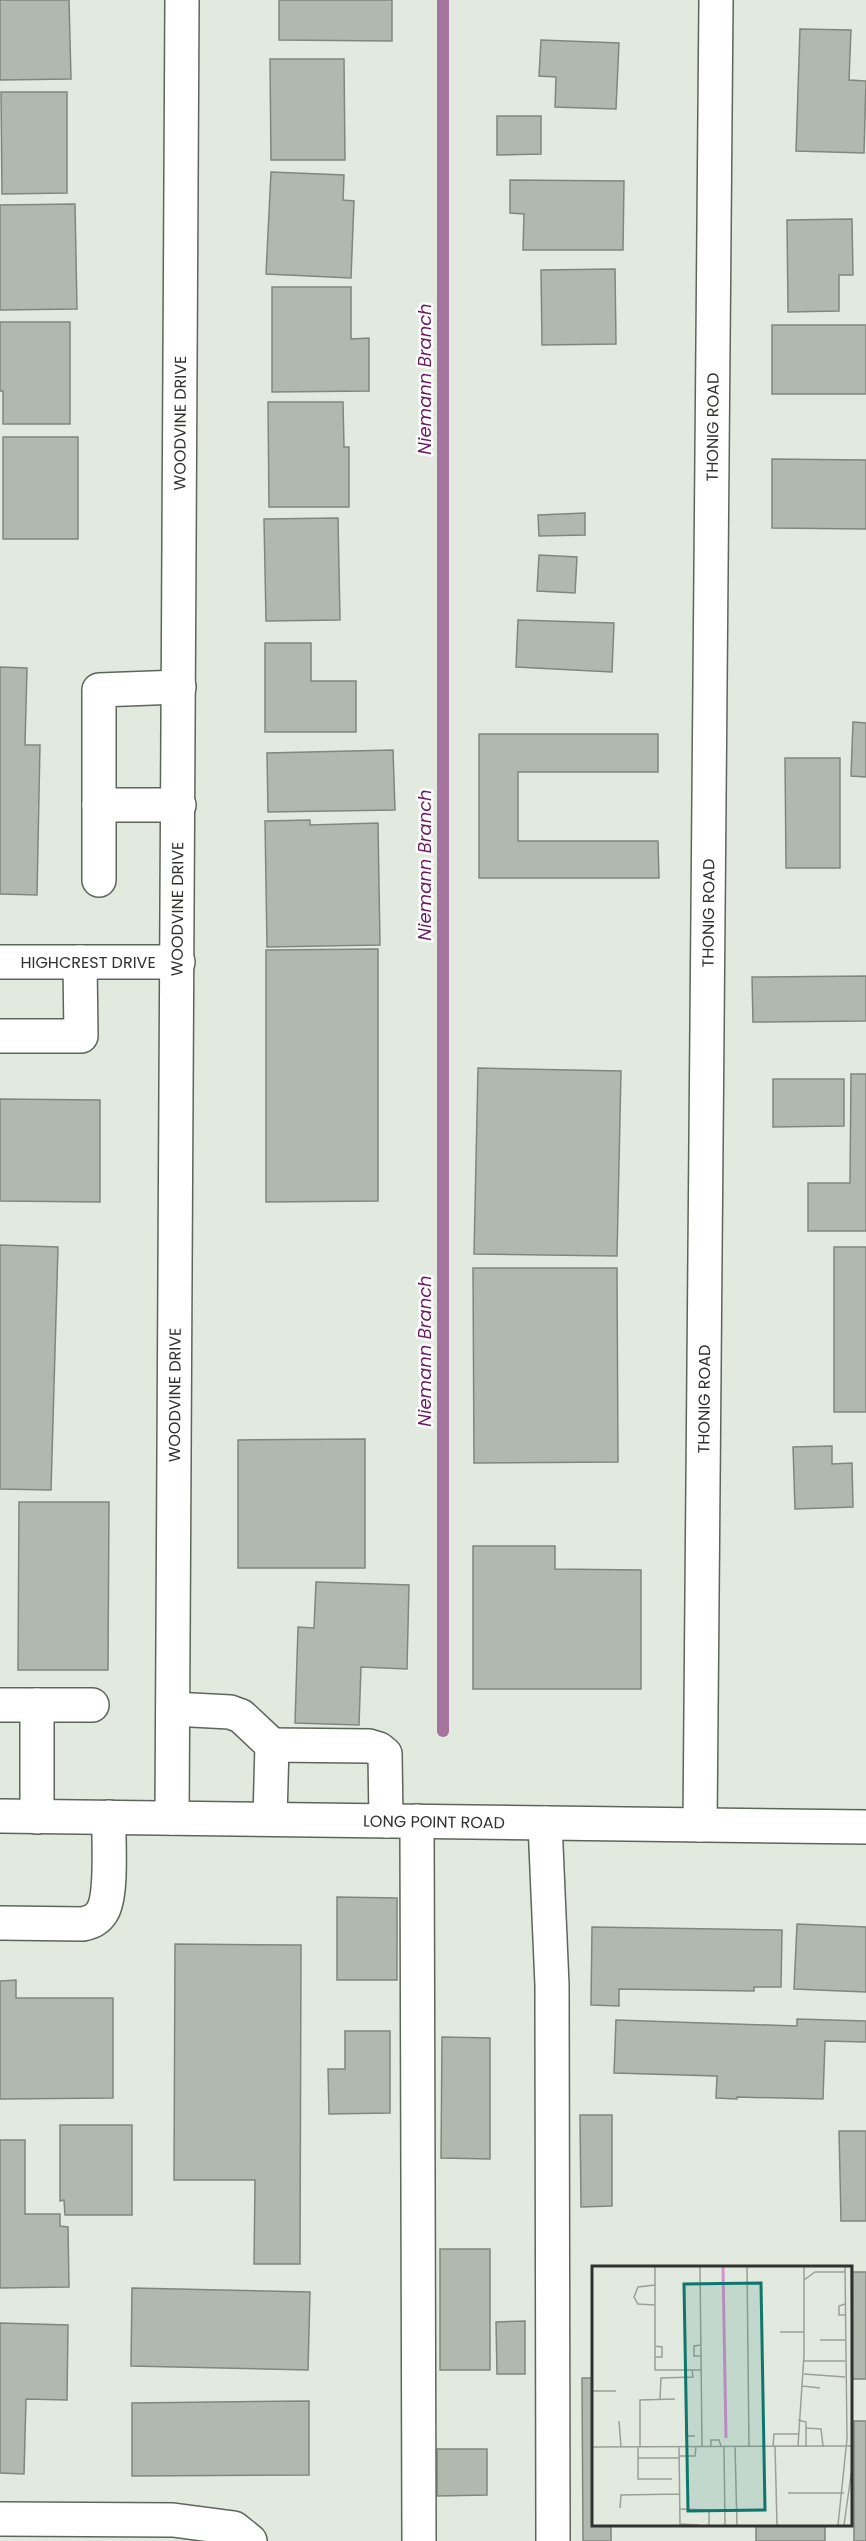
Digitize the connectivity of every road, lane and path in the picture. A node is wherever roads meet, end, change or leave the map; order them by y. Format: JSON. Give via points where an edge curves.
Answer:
{"nodes":[{"id":1,"x":182,"y":0,"type":"edge"},
{"id":2,"x":716,"y":0,"type":"edge"},
{"id":3,"x":179,"y":687,"type":"junction"},
{"id":4,"x":99,"y":805,"type":"junction"},
{"id":5,"x":179,"y":805,"type":"junction"},
{"id":6,"x":99,"y":880,"type":"dead end"},
{"id":7,"x":0,"y":962,"type":"edge"},
{"id":8,"x":80,"y":962,"type":"junction"},
{"id":9,"x":178,"y":962,"type":"junction"},
{"id":10,"x":0,"y":1036,"type":"edge"},
{"id":11,"x":0,"y":1705,"type":"edge"},
{"id":12,"x":37,"y":1705,"type":"junction"},
{"id":13,"x":92,"y":1705,"type":"dead end"},
{"id":14,"x":173,"y":1709,"type":"junction"},
{"id":15,"x":272,"y":1745,"type":"junction"},
{"id":16,"x":0,"y":1816,"type":"edge"},
{"id":17,"x":37,"y":1817,"type":"junction"},
{"id":18,"x":109,"y":1817,"type":"junction"},
{"id":19,"x":172,"y":1818,"type":"junction"},
{"id":20,"x":270,"y":1819,"type":"junction"},
{"id":21,"x":401,"y":1821,"type":"junction"},
{"id":22,"x":545,"y":1823,"type":"junction"},
{"id":23,"x":700,"y":1825,"type":"junction"},
{"id":24,"x":866,"y":1827,"type":"edge"},
{"id":25,"x":0,"y":1923,"type":"edge"},
{"id":26,"x":0,"y":2519,"type":"edge"},
{"id":27,"x":250,"y":2541,"type":"edge"},
{"id":28,"x":419,"y":2541,"type":"edge"},
{"id":29,"x":553,"y":2541,"type":"edge"}],
"edges":[{"from":1,"to":3,"type":"street","name":"WOODVINE DRIVE"},
{"from":2,"to":23,"type":"street","name":"THONIG ROAD"},
{"from":3,"to":4,"type":"street","via":[[99,690]]},
{"from":3,"to":5,"type":"street","name":"WOODVINE DRIVE"},
{"from":4,"to":5,"type":"street"},
{"from":4,"to":6,"type":"street"},
{"from":5,"to":9,"type":"street","name":"WOODVINE DRIVE"},
{"from":7,"to":8,"type":"street","name":"HIGHCREST DRIVE"},
{"from":8,"to":9,"type":"street","name":"HIGHCREST DRIVE"},
{"from":8,"to":10,"type":"street","via":[[81,1036]]},
{"from":9,"to":14,"type":"street","name":"WOODVINE DRIVE"},
{"from":11,"to":12,"type":"street"},
{"from":12,"to":13,"type":"street"},
{"from":12,"to":17,"type":"street"},
{"from":14,"to":15,"type":"street","via":[[241,1716]]},
{"from":14,"to":19,"type":"street","name":"WOODVINE DRIVE"},
{"from":15,"to":20,"type":"street"},
{"from":15,"to":21,"type":"street","via":[[369,1746],[383,1750]]},
{"from":16,"to":17,"type":"street","name":"LONG POINT ROAD"},
{"from":17,"to":18,"type":"street","name":"LONG POINT ROAD"},
{"from":18,"to":19,"type":"street","name":"LONG POINT ROAD"},
{"from":18,"to":25,"type":"street","via":[[108,1893],[101,1914],[93,1922]]},
{"from":19,"to":20,"type":"street","name":"LONG POINT ROAD"},
{"from":20,"to":21,"type":"street","name":"LONG POINT ROAD"},
{"from":21,"to":22,"type":"street","name":"LONG POINT ROAD"},
{"from":21,"to":28,"type":"street"},
{"from":22,"to":23,"type":"street","name":"LONG POINT ROAD"},
{"from":22,"to":29,"type":"street","via":[[552,1997]]},
{"from":23,"to":24,"type":"street","name":"LONG POINT ROAD"},
{"from":26,"to":27,"type":"street","via":[[173,2520],[234,2528]]}]}
